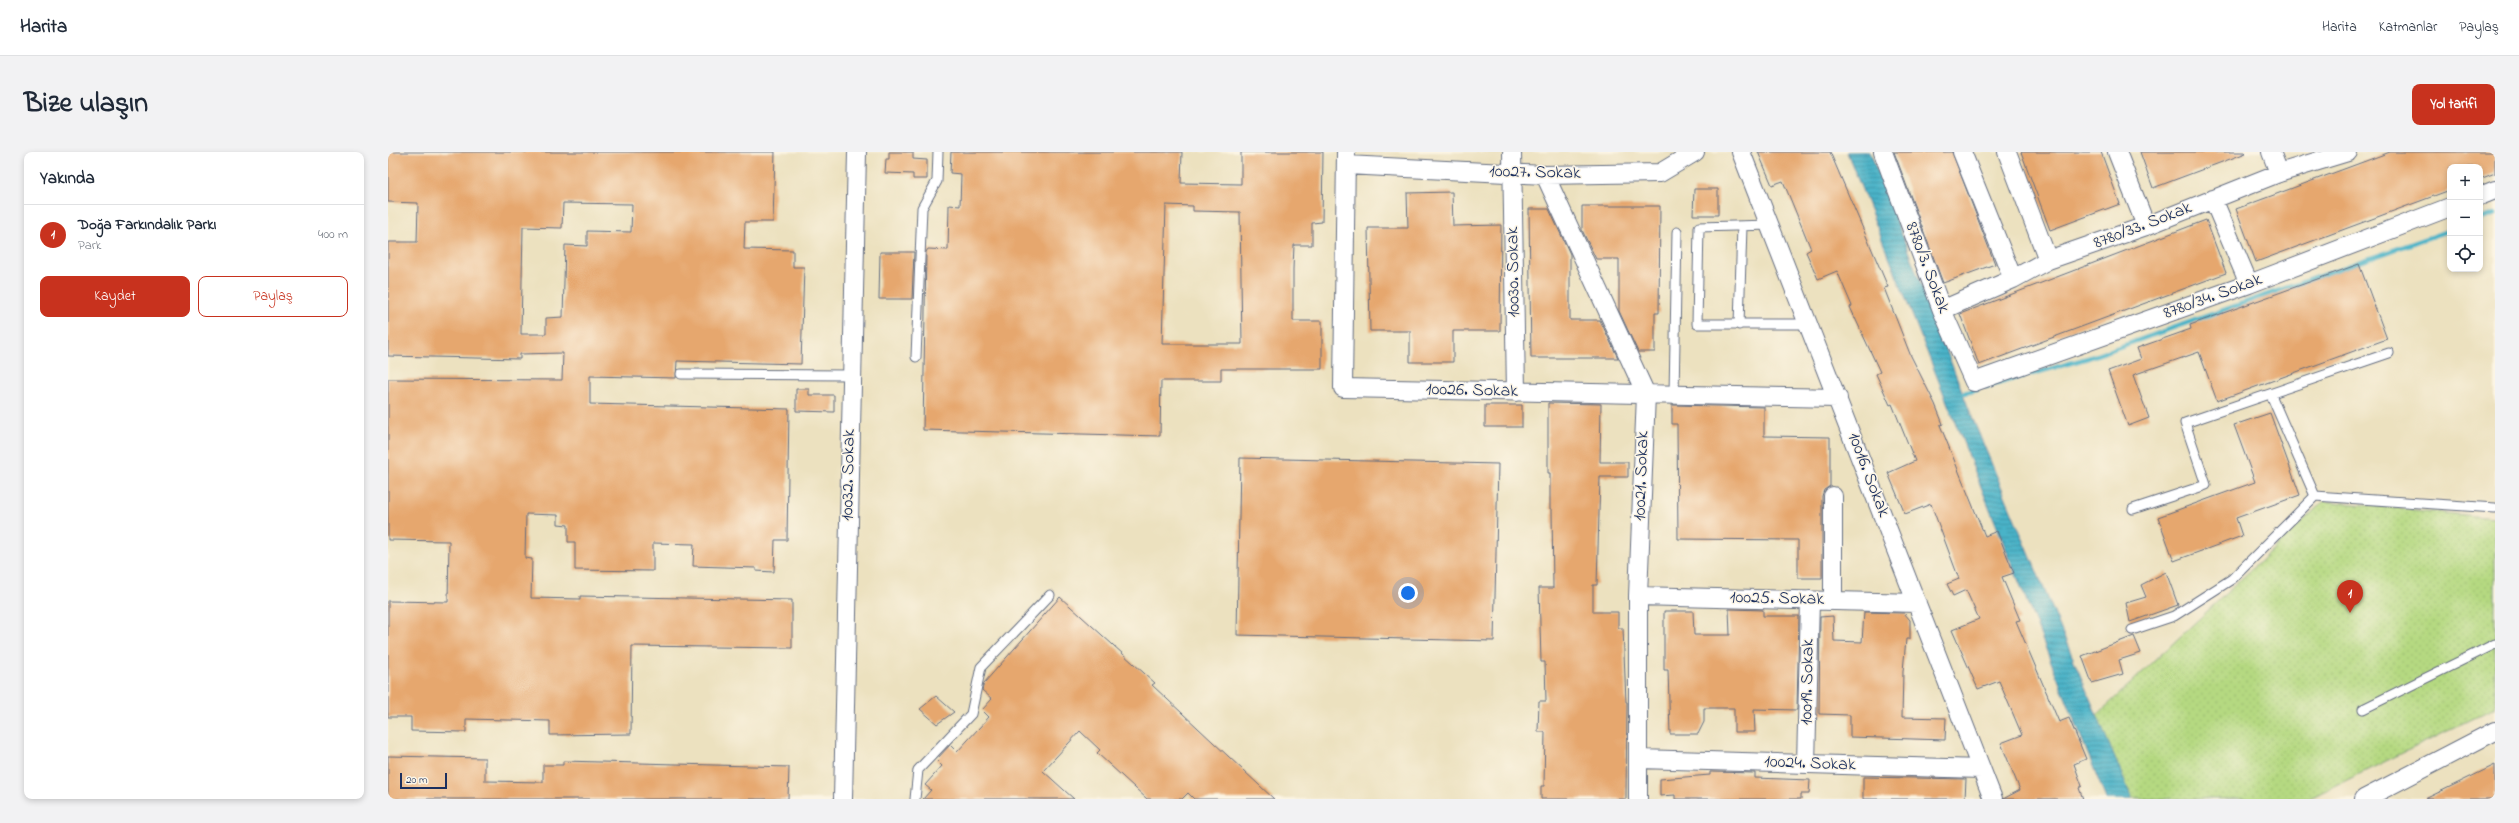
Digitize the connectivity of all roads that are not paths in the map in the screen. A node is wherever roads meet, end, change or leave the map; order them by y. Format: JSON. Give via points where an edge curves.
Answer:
{"nodes":[{"id":1,"x":857,"y":152,"type":"edge"},
{"id":2,"x":938,"y":152,"type":"edge"},
{"id":3,"x":1512,"y":152,"type":"edge"},
{"id":4,"x":1695,"y":152,"type":"edge"},
{"id":5,"x":1741,"y":152,"type":"edge"},
{"id":6,"x":1883,"y":152,"type":"edge"},
{"id":7,"x":1962,"y":152,"type":"edge"},
{"id":8,"x":2007,"y":152,"type":"edge"},
{"id":9,"x":2117,"y":152,"type":"edge"},
{"id":10,"x":2271,"y":152,"type":"edge"},
{"id":11,"x":2348,"y":152,"type":"edge"},
{"id":12,"x":1346,"y":158,"type":"edge"},
{"id":13,"x":1512,"y":173,"type":"junction"},
{"id":14,"x":2279,"y":173,"type":"junction"},
{"id":15,"x":1545,"y":175,"type":"junction"},
{"id":16,"x":2495,"y":190,"type":"edge"},
{"id":17,"x":2483,"y":195,"type":"edge"},
{"id":18,"x":2213,"y":199,"type":"junction"},
{"id":19,"x":2447,"y":208,"type":"edge"},
{"id":20,"x":1770,"y":225,"type":"junction"},
{"id":21,"x":1742,"y":226,"type":"junction"},
{"id":22,"x":2146,"y":226,"type":"junction"},
{"id":23,"x":1677,"y":232,"type":"dead end"},
{"id":24,"x":2048,"y":260,"type":"junction"},
{"id":25,"x":2012,"y":279,"type":"junction"},
{"id":26,"x":2249,"y":284,"type":"junction"},
{"id":27,"x":1942,"y":310,"type":"junction"},
{"id":28,"x":1809,"y":324,"type":"junction"},
{"id":29,"x":1739,"y":326,"type":"junction"},
{"id":30,"x":2390,"y":353,"type":"dead end"},
{"id":31,"x":916,"y":357,"type":"dead end"},
{"id":32,"x":681,"y":374,"type":"dead end"},
{"id":33,"x":851,"y":375,"type":"junction"},
{"id":34,"x":1974,"y":382,"type":"joint"},
{"id":35,"x":1516,"y":392,"type":"junction"},
{"id":36,"x":1646,"y":394,"type":"junction"},
{"id":37,"x":1674,"y":395,"type":"junction"},
{"id":38,"x":2271,"y":395,"type":"junction"},
{"id":39,"x":1838,"y":398,"type":"junction"},
{"id":40,"x":1833,"y":496,"type":"dead end"},
{"id":41,"x":2315,"y":496,"type":"junction"},
{"id":42,"x":2495,"y":508,"type":"edge"},
{"id":43,"x":2133,"y":509,"type":"dead end"},
{"id":44,"x":1050,"y":595,"type":"dead end"},
{"id":45,"x":1638,"y":596,"type":"junction"},
{"id":46,"x":1810,"y":600,"type":"junction"},
{"id":47,"x":1833,"y":600,"type":"junction"},
{"id":48,"x":1917,"y":603,"type":"junction"},
{"id":49,"x":2132,"y":630,"type":"dead end"},
{"id":50,"x":2495,"y":644,"type":"edge"},
{"id":51,"x":2363,"y":709,"type":"dead end"},
{"id":52,"x":2495,"y":731,"type":"edge"},
{"id":53,"x":1639,"y":759,"type":"junction"},
{"id":54,"x":1806,"y":764,"type":"junction"},
{"id":55,"x":1981,"y":769,"type":"junction"},
{"id":56,"x":843,"y":799,"type":"edge"},
{"id":57,"x":915,"y":799,"type":"edge"},
{"id":58,"x":1638,"y":799,"type":"edge"},
{"id":59,"x":1993,"y":799,"type":"edge"},
{"id":60,"x":2364,"y":799,"type":"edge"}],
"edges":[{"from":1,"to":33,"type":"street","name":"10032. Sokak"},
{"from":2,"to":31,"type":"lane","via":[[937,181],[922,208]]},
{"from":3,"to":13,"type":"street","name":"10030. Sokak"},
{"from":4,"to":15,"type":"street","name":"10027. Sokak","via":[[1660,172]]},
{"from":5,"to":20,"type":"street","name":"10016. Sokak"},
{"from":6,"to":27,"type":"street","name":"8780/3. Sokak"},
{"from":7,"to":25,"type":"street"},
{"from":8,"to":24,"type":"street"},
{"from":9,"to":22,"type":"street"},
{"from":10,"to":14,"type":"street"},
{"from":11,"to":14,"type":"street","name":"8780/33. Sokak"},
{"from":12,"to":13,"type":"street","name":"10027. Sokak"},
{"from":12,"to":35,"type":"street","name":"10026. Sokak","via":[[1343,388]]},
{"from":13,"to":15,"type":"street","name":"10027. Sokak"},
{"from":13,"to":35,"type":"street","name":"10030. Sokak"},
{"from":14,"to":18,"type":"street","name":"8780/33. Sokak"},
{"from":15,"to":36,"type":"street","name":"10021. Sokak"},
{"from":16,"to":17,"type":"street"},
{"from":18,"to":22,"type":"street","name":"8780/33. Sokak"},
{"from":18,"to":26,"type":"street"},
{"from":19,"to":26,"type":"street","name":"8780/34. Sokak"},
{"from":20,"to":21,"type":"lane"},
{"from":20,"to":28,"type":"street","name":"10016. Sokak"},
{"from":21,"to":29,"type":"lane"},
{"from":21,"to":29,"type":"lane","via":[[1699,227],[1697,324]]},
{"from":22,"to":24,"type":"street","name":"8780/33. Sokak"},
{"from":23,"to":37,"type":"lane"},
{"from":24,"to":25,"type":"street","name":"8780/33. Sokak"},
{"from":25,"to":27,"type":"street","name":"8780/33. Sokak"},
{"from":26,"to":34,"type":"street","name":"8780/34. Sokak"},
{"from":27,"to":34,"type":"street","name":"8780/3. Sokak"},
{"from":28,"to":29,"type":"lane"},
{"from":28,"to":39,"type":"street","name":"10016. Sokak"},
{"from":30,"to":38,"type":"lane"},
{"from":32,"to":33,"type":"lane"},
{"from":33,"to":56,"type":"street","name":"10032. Sokak"},
{"from":35,"to":36,"type":"street","name":"10026. Sokak"},
{"from":36,"to":37,"type":"street","name":"10026. Sokak"},
{"from":36,"to":45,"type":"street","name":"10021. Sokak"},
{"from":37,"to":39,"type":"street","name":"10026. Sokak"},
{"from":38,"to":41,"type":"lane"},
{"from":38,"to":43,"type":"lane","via":[[2185,423],[2206,486]]},
{"from":39,"to":48,"type":"street","name":"10016. Sokak"},
{"from":40,"to":47,"type":"street"},
{"from":41,"to":42,"type":"lane"},
{"from":41,"to":49,"type":"lane","via":[[2232,579],[2174,616]]},
{"from":44,"to":57,"type":"lane","via":[[981,667],[970,714],[918,770]]},
{"from":45,"to":46,"type":"street","name":"10025. Sokak"},
{"from":45,"to":53,"type":"street","name":"10021. Sokak"},
{"from":46,"to":47,"type":"street","name":"10025. Sokak"},
{"from":46,"to":54,"type":"street","name":"10019. Sokak"},
{"from":47,"to":48,"type":"street","name":"10025. Sokak"},
{"from":48,"to":55,"type":"street","name":"10016. Sokak"},
{"from":50,"to":51,"type":"lane"},
{"from":52,"to":60,"type":"street"},
{"from":53,"to":54,"type":"street","name":"10024. Sokak"},
{"from":53,"to":58,"type":"street","name":"10021. Sokak"},
{"from":54,"to":55,"type":"street","name":"10024. Sokak"},
{"from":55,"to":59,"type":"street","name":"10016. Sokak"}]}
